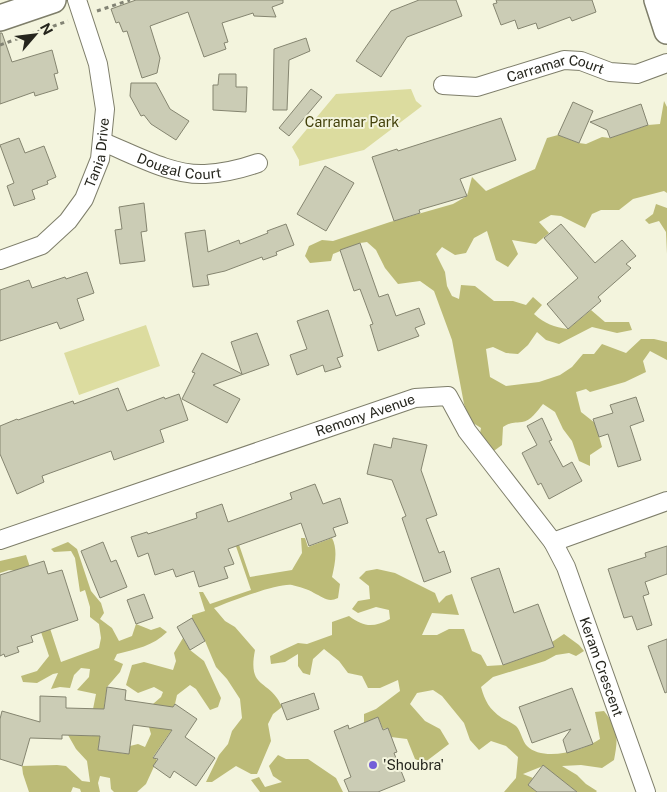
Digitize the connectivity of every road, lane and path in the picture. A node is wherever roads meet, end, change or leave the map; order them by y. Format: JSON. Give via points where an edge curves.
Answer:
{"nodes":[{"id":1,"x":53,"y":0,"type":"edge"},
{"id":2,"x":77,"y":0,"type":"edge"},
{"id":3,"x":0,"y":18,"type":"edge"},
{"id":4,"x":667,"y":63,"type":"edge"},
{"id":5,"x":443,"y":85,"type":"dead end"},
{"id":6,"x":103,"y":142,"type":"junction"},
{"id":7,"x":258,"y":163,"type":"dead end"},
{"id":8,"x":0,"y":260,"type":"edge"},
{"id":9,"x":667,"y":501,"type":"edge"},
{"id":10,"x":0,"y":540,"type":"edge"},
{"id":11,"x":553,"y":542,"type":"junction"},
{"id":12,"x":646,"y":792,"type":"edge"}],
"edges":[{"from":1,"to":3,"type":"street"},
{"from":2,"to":6,"type":"street","name":"Tania Drive","via":[[98,64],[105,110]]},
{"from":4,"to":5,"type":"street","name":"Carramar Court","via":[[637,74],[610,72],[580,61],[564,60],[477,87]]},
{"from":6,"to":7,"type":"street","name":"Dougal Court","via":[[185,172],[237,170]]},
{"from":6,"to":8,"type":"street","name":"Tania Drive","via":[[100,159],[84,199],[68,221],[42,245]]},
{"from":9,"to":11,"type":"street"},
{"from":10,"to":11,"type":"street","name":"Remony Avenue","via":[[416,398],[448,396],[467,431]]},
{"from":11,"to":12,"type":"street","name":"Keram Crescent","via":[[566,568]]}]}
